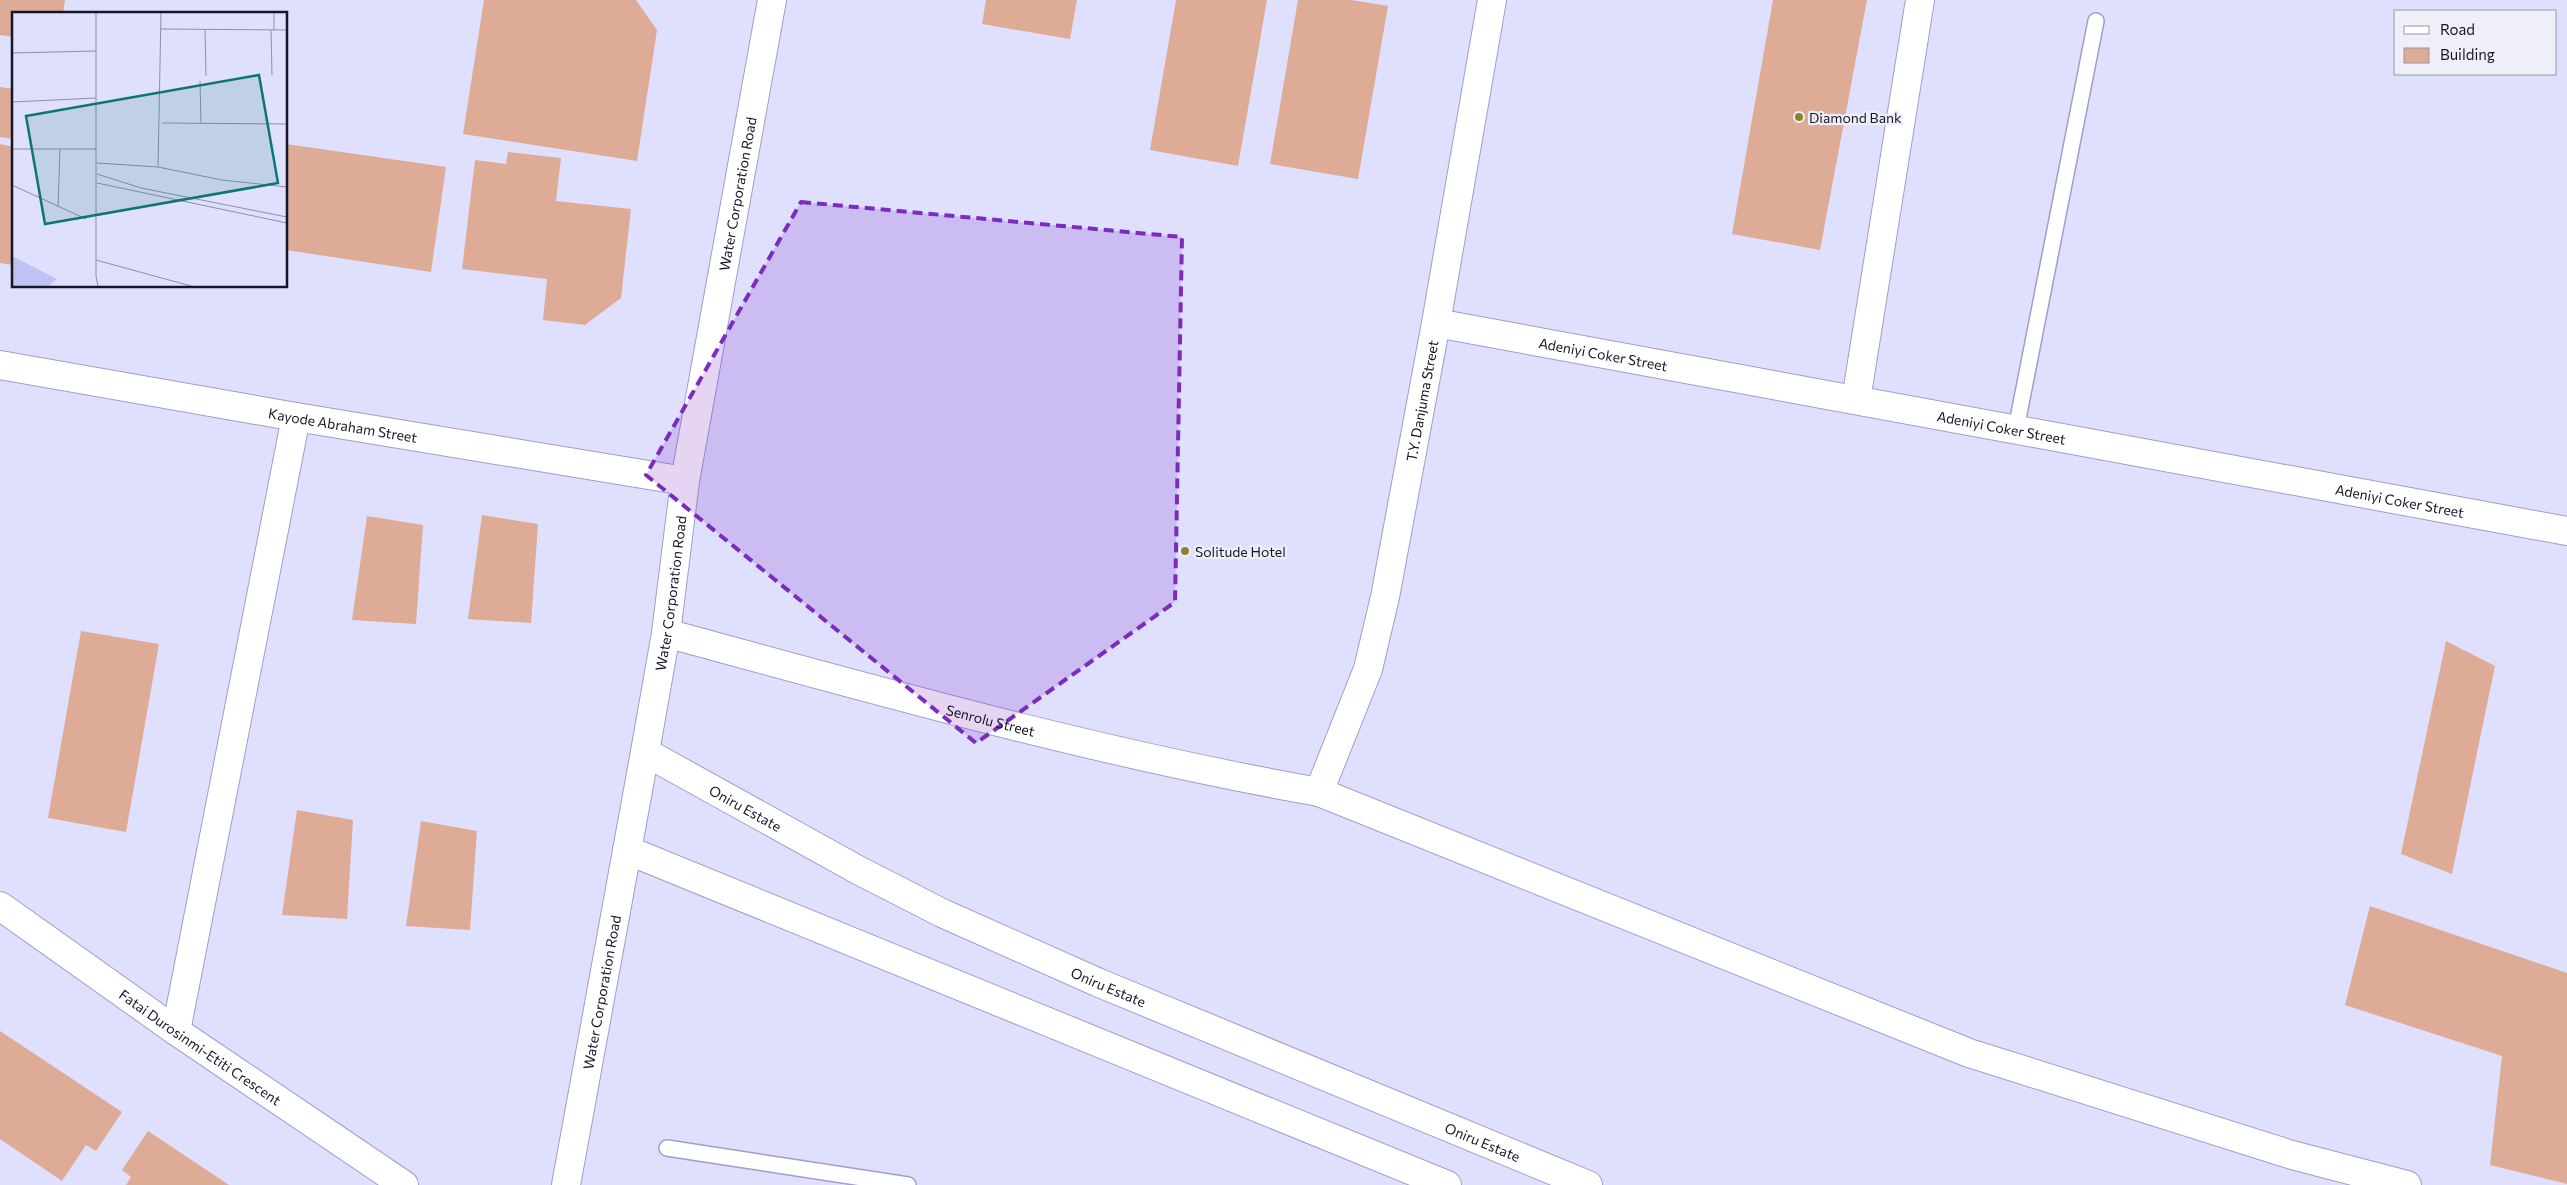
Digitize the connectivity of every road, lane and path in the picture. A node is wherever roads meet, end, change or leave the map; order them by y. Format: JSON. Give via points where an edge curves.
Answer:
{"nodes":[{"id":1,"x":772,"y":0,"type":"edge"},
{"id":2,"x":1492,"y":0,"type":"edge"},
{"id":3,"x":1920,"y":0,"type":"edge"},
{"id":4,"x":2096,"y":22,"type":"dead end"},
{"id":5,"x":1436,"y":323,"type":"junction"},
{"id":6,"x":0,"y":365,"type":"edge"},
{"id":7,"x":1856,"y":400,"type":"junction"},
{"id":8,"x":296,"y":417,"type":"junction"},
{"id":9,"x":2016,"y":429,"type":"junction"},
{"id":10,"x":685,"y":481,"type":"junction"},
{"id":11,"x":2567,"y":530,"type":"edge"},
{"id":12,"x":666,"y":633,"type":"junction"},
{"id":13,"x":645,"y":752,"type":"junction"},
{"id":14,"x":1319,"y":792,"type":"junction"},
{"id":15,"x":627,"y":850,"type":"junction"},
{"id":16,"x":0,"y":906,"type":"edge"},
{"id":17,"x":176,"y":1031,"type":"junction"},
{"id":18,"x":667,"y":1148,"type":"dead end"},
{"id":19,"x":1433,"y":1182,"type":"edge"},
{"id":20,"x":404,"y":1185,"type":"edge"},
{"id":21,"x":566,"y":1185,"type":"edge"},
{"id":22,"x":908,"y":1185,"type":"edge"},
{"id":23,"x":1588,"y":1185,"type":"edge"},
{"id":24,"x":2407,"y":1185,"type":"edge"}],
"edges":[{"from":1,"to":10,"type":"street","name":"Water Corporation Road"},
{"from":2,"to":5,"type":"street","name":"T.Y. Danjuma Street"},
{"from":3,"to":7,"type":"street"},
{"from":4,"to":9,"type":"lane"},
{"from":5,"to":7,"type":"street","name":"Adeniyi Coker Street"},
{"from":5,"to":14,"type":"street","name":"T.Y. Danjuma Street","via":[[1385,597],[1368,669]]},
{"from":6,"to":8,"type":"street","name":"Kayode Abraham Street"},
{"from":7,"to":9,"type":"street","name":"Adeniyi Coker Street"},
{"from":8,"to":10,"type":"street","name":"Kayode Abraham Street"},
{"from":8,"to":17,"type":"street"},
{"from":9,"to":11,"type":"street","name":"Adeniyi Coker Street"},
{"from":10,"to":12,"type":"street","name":"Water Corporation Road"},
{"from":12,"to":13,"type":"street","name":"Water Corporation Road"},
{"from":12,"to":14,"type":"street","name":"Senrolu Street","via":[[1035,733],[1229,776]]},
{"from":13,"to":15,"type":"street","name":"Water Corporation Road"},
{"from":13,"to":23,"type":"street","name":"Oniru Estate","via":[[942,913],[1097,982]]},
{"from":14,"to":24,"type":"street","name":"Senrolu Street","via":[[1969,1053],[2292,1154]]},
{"from":15,"to":19,"type":"street"},
{"from":15,"to":21,"type":"street","name":"Water Corporation Road"},
{"from":16,"to":17,"type":"street","name":"Fatai Durosinmi-Etiti Crescent"},
{"from":17,"to":20,"type":"street","name":"Fatai Durosinmi-Etiti Crescent"},
{"from":18,"to":22,"type":"lane"}]}
